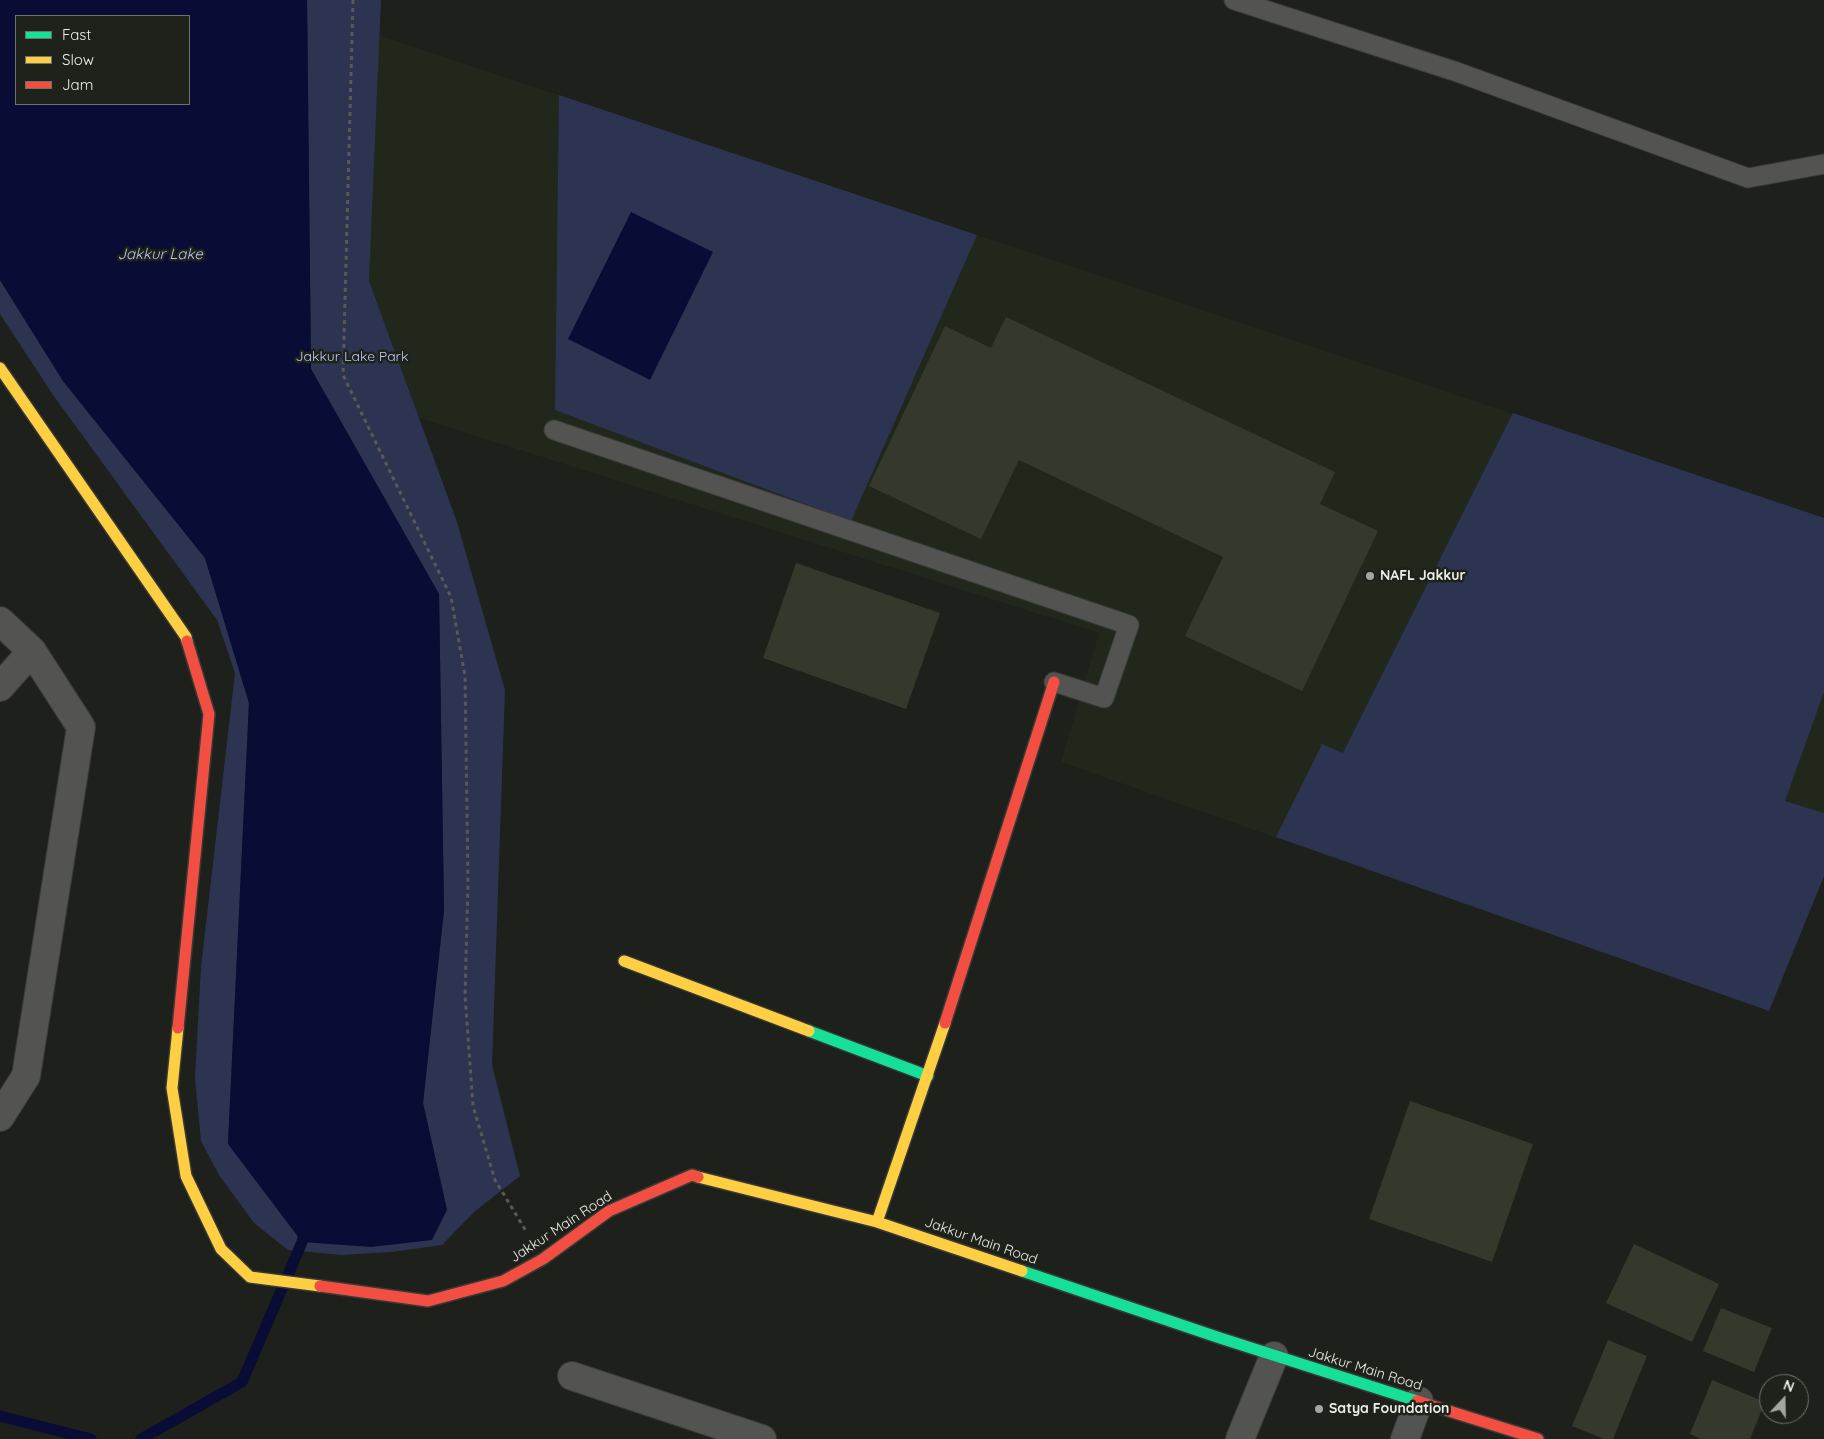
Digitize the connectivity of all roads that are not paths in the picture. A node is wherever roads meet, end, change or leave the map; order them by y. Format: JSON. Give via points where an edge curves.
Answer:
{"nodes":[{"id":1,"x":1234,"y":0,"type":"edge"},
{"id":2,"x":1824,"y":164,"type":"edge"},
{"id":3,"x":0,"y":368,"type":"edge"},
{"id":4,"x":554,"y":430,"type":"dead end"},
{"id":5,"x":0,"y":621,"type":"edge"},
{"id":6,"x":32,"y":651,"type":"junction"},
{"id":7,"x":1054,"y":682,"type":"joint"},
{"id":8,"x":0,"y":687,"type":"edge"},
{"id":9,"x":624,"y":961,"type":"dead end"},
{"id":10,"x":928,"y":1076,"type":"junction"},
{"id":11,"x":0,"y":1117,"type":"edge"},
{"id":12,"x":877,"y":1222,"type":"junction"},
{"id":13,"x":1274,"y":1356,"type":"junction"},
{"id":14,"x":572,"y":1376,"type":"dead end"},
{"id":15,"x":1419,"y":1401,"type":"junction"},
{"id":16,"x":762,"y":1439,"type":"edge"},
{"id":17,"x":1240,"y":1439,"type":"edge"},
{"id":18,"x":1405,"y":1439,"type":"edge"},
{"id":19,"x":1538,"y":1439,"type":"edge"}],
"edges":[{"from":1,"to":2,"type":"lane","via":[[1458,72],[1748,178]]},
{"from":3,"to":12,"type":"street","name":"Jakkur Main Road","via":[[186,637],[209,714],[172,1088],[186,1176],[220,1249],[250,1277],[428,1301],[503,1281],[543,1259],[609,1211],[692,1175]]},
{"from":4,"to":7,"type":"lane","via":[[1129,626],[1104,698]]},
{"from":5,"to":6,"type":"street"},
{"from":6,"to":8,"type":"street"},
{"from":6,"to":11,"type":"street","via":[[81,727],[26,1076]]},
{"from":7,"to":10,"type":"street"},
{"from":9,"to":10,"type":"street"},
{"from":10,"to":12,"type":"street"},
{"from":12,"to":13,"type":"street","name":"Jakkur Main Road"},
{"from":13,"to":15,"type":"street","name":"Jakkur Main Road"},
{"from":13,"to":17,"type":"street"},
{"from":14,"to":16,"type":"street"},
{"from":15,"to":18,"type":"street"},
{"from":15,"to":19,"type":"street","name":"Jakkur Main Road"}]}
